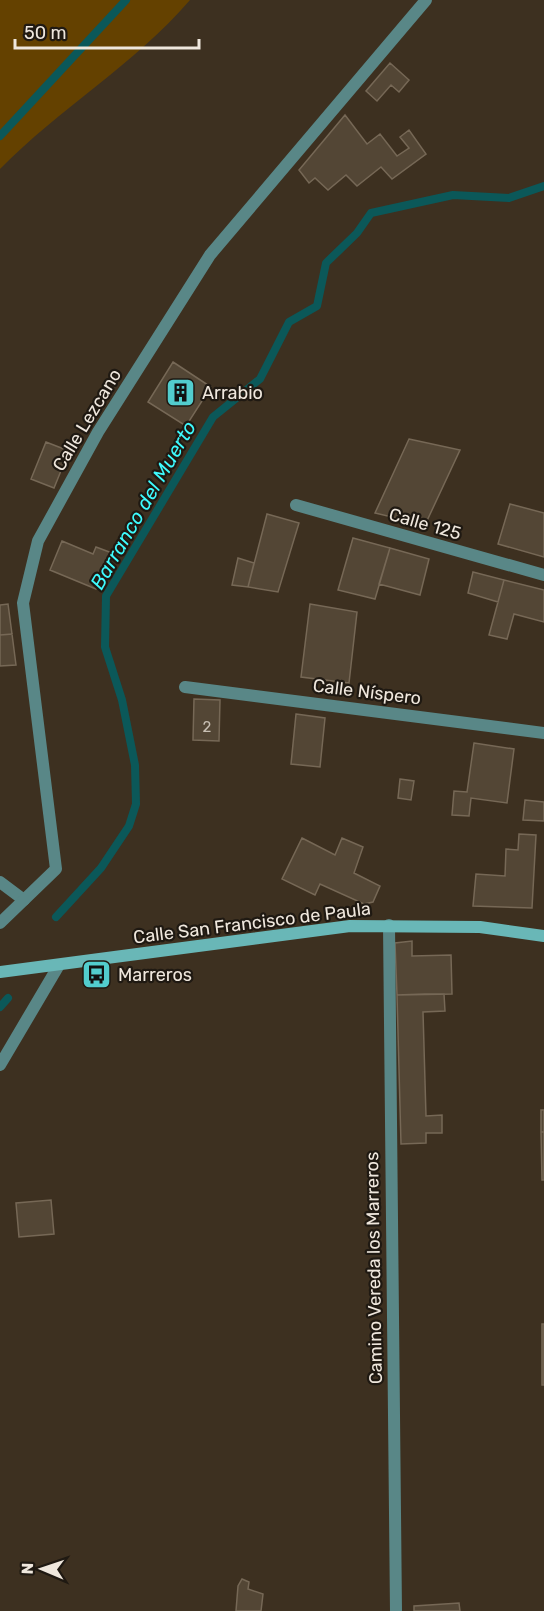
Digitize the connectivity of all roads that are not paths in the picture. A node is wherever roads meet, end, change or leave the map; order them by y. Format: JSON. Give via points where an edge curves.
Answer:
{"nodes":[{"id":1,"x":426,"y":0,"type":"edge"},
{"id":2,"x":296,"y":506,"type":"dead end"},
{"id":3,"x":544,"y":575,"type":"edge"},
{"id":4,"x":185,"y":687,"type":"dead end"},
{"id":5,"x":544,"y":733,"type":"edge"},
{"id":6,"x":0,"y":882,"type":"edge"},
{"id":7,"x":24,"y":900,"type":"junction"},
{"id":8,"x":0,"y":923,"type":"edge"},
{"id":9,"x":389,"y":925,"type":"junction"},
{"id":10,"x":544,"y":936,"type":"edge"},
{"id":11,"x":59,"y":965,"type":"junction"},
{"id":12,"x":0,"y":972,"type":"edge"},
{"id":13,"x":0,"y":1065,"type":"edge"},
{"id":14,"x":396,"y":1611,"type":"edge"}],
"edges":[{"from":1,"to":7,"type":"street","name":"Calle Lezcano","via":[[210,255],[98,432],[38,541],[23,603],[56,869]]},
{"from":2,"to":3,"type":"street","name":"Calle 125"},
{"from":4,"to":5,"type":"street","name":"Calle Níspero"},
{"from":6,"to":7,"type":"street"},
{"from":7,"to":8,"type":"street","name":"Calle Lezcano"},
{"from":9,"to":10,"type":"main road","name":"Calle San Francisco de Paula","via":[[480,927]]},
{"from":9,"to":11,"type":"main road","name":"Calle San Francisco de Paula","via":[[350,926]]},
{"from":9,"to":14,"type":"street","name":"Camino Vereda los Marreros"},
{"from":11,"to":12,"type":"main road","name":"Calle San Francisco de Paula"},
{"from":11,"to":13,"type":"street"}]}
